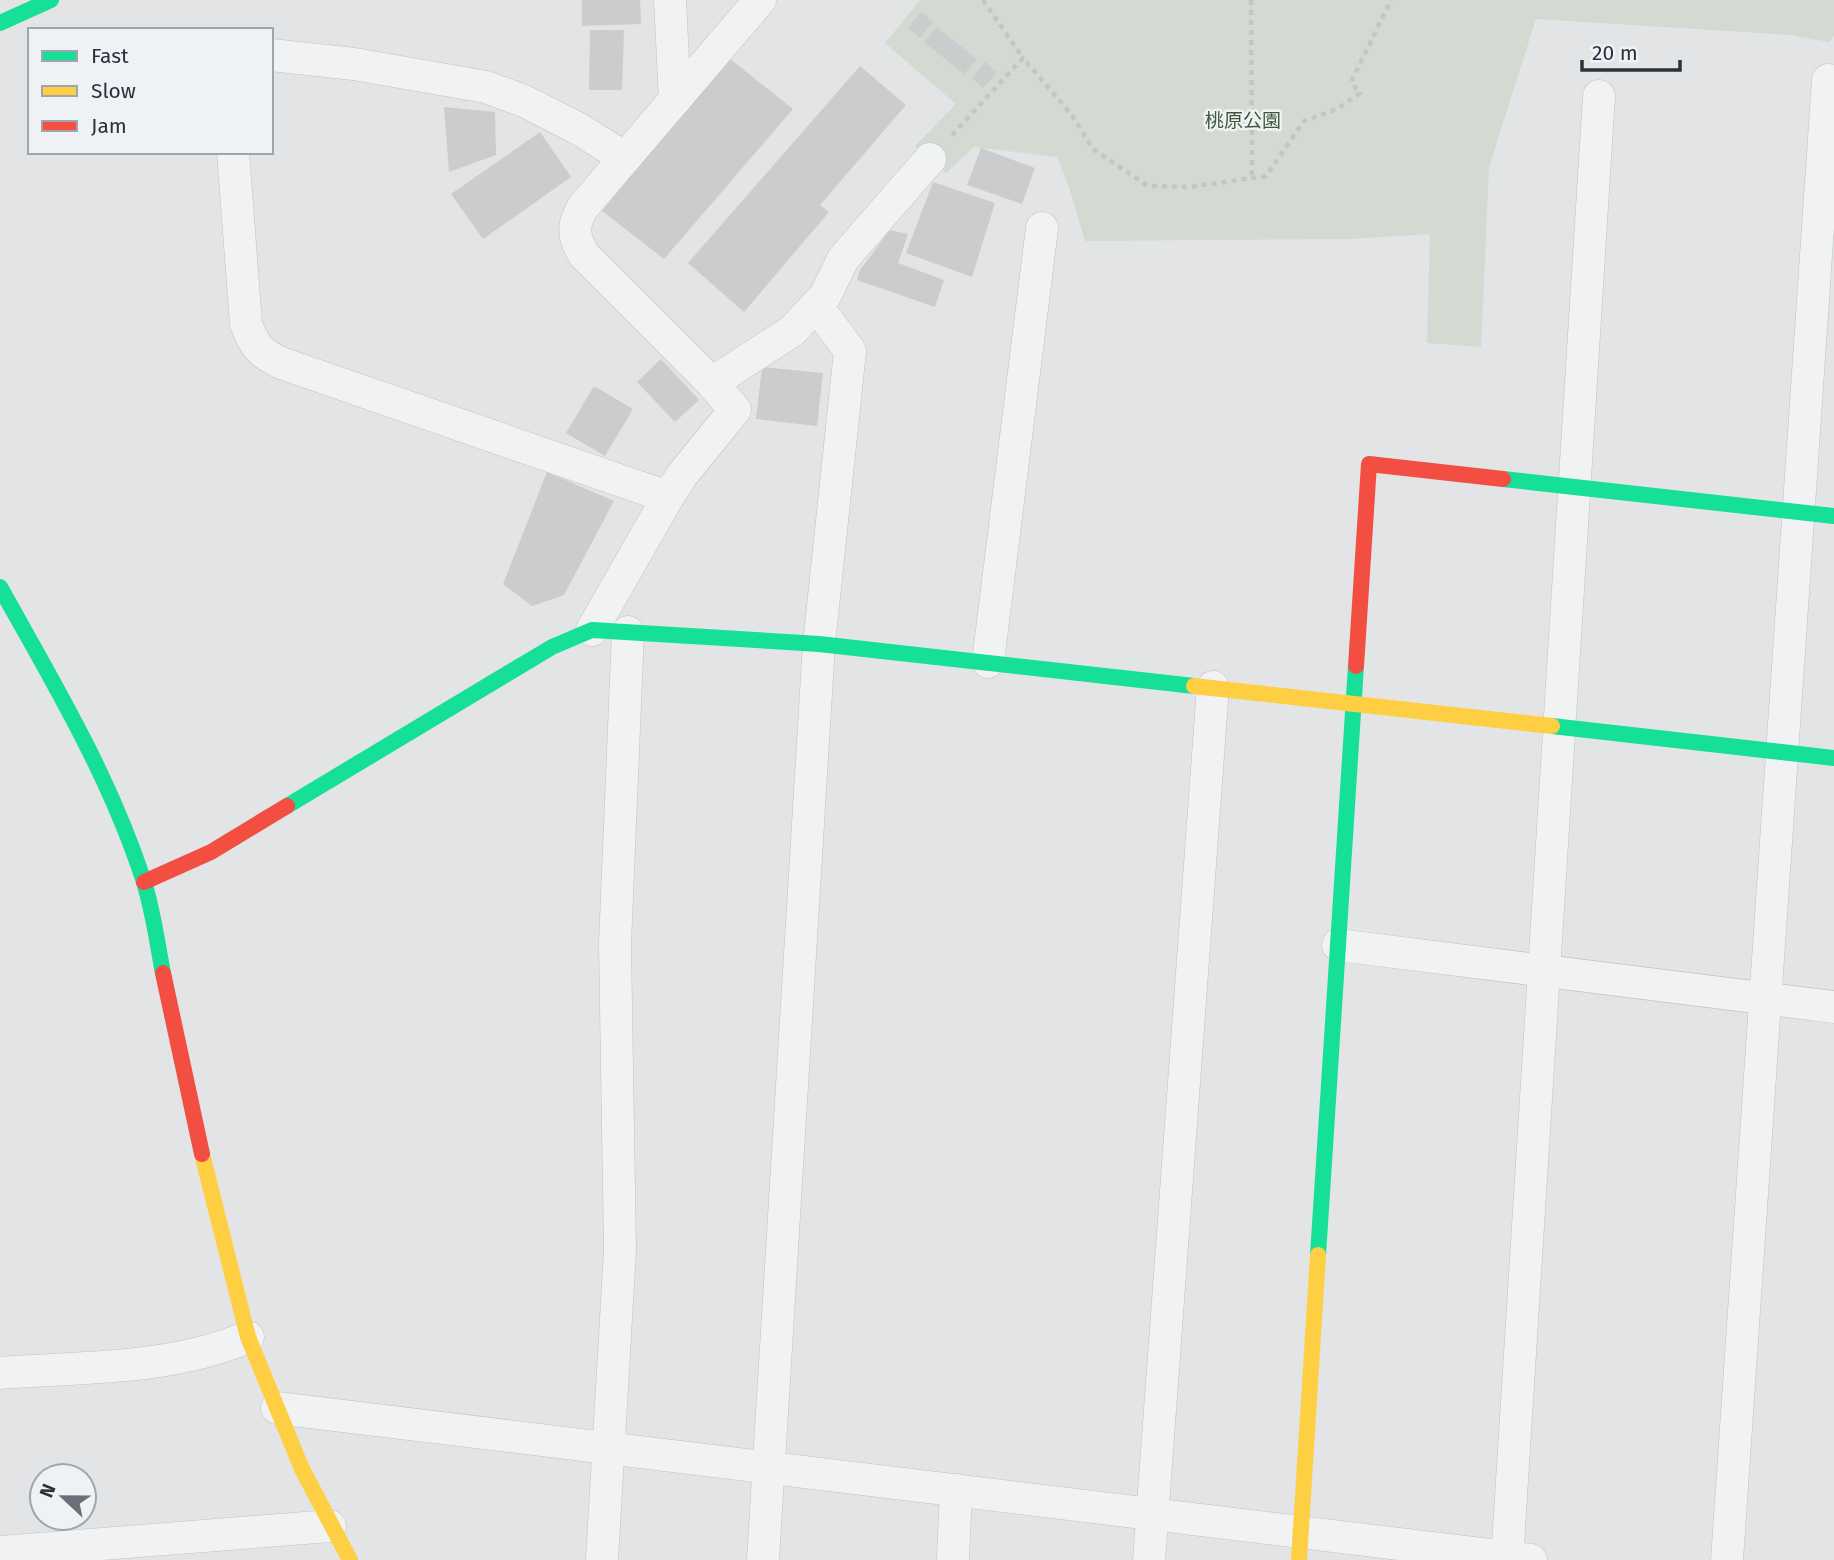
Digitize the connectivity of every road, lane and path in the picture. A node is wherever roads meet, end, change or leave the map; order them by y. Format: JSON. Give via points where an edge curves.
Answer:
{"nodes":[{"id":1,"x":51,"y":0,"type":"edge"},
{"id":2,"x":670,"y":0,"type":"edge"},
{"id":3,"x":760,"y":0,"type":"edge"},
{"id":4,"x":983,"y":0,"type":"edge"},
{"id":5,"x":1251,"y":0,"type":"edge"},
{"id":6,"x":1391,"y":0,"type":"edge"},
{"id":7,"x":0,"y":23,"type":"edge"},
{"id":8,"x":273,"y":55,"type":"edge"},
{"id":9,"x":1023,"y":58,"type":"junction"},
{"id":10,"x":1828,"y":80,"type":"dead end"},
{"id":11,"x":1599,"y":96,"type":"dead end"},
{"id":12,"x":675,"y":100,"type":"junction"},
{"id":13,"x":233,"y":154,"type":"edge"},
{"id":14,"x":625,"y":158,"type":"junction"},
{"id":15,"x":930,"y":159,"type":"joint"},
{"id":16,"x":1252,"y":178,"type":"junction"},
{"id":17,"x":1042,"y":228,"type":"dead end"},
{"id":18,"x":816,"y":305,"type":"junction"},
{"id":19,"x":712,"y":383,"type":"junction"},
{"id":20,"x":1574,"y":488,"type":"junction"},
{"id":21,"x":667,"y":497,"type":"junction"},
{"id":22,"x":1798,"y":512,"type":"junction"},
{"id":23,"x":1834,"y":516,"type":"edge"},
{"id":24,"x":0,"y":587,"type":"edge"},
{"id":25,"x":592,"y":630,"type":"junction"},
{"id":26,"x":628,"y":632,"type":"junction"},
{"id":27,"x":820,"y":644,"type":"junction"},
{"id":28,"x":988,"y":662,"type":"junction"},
{"id":29,"x":1213,"y":687,"type":"junction"},
{"id":30,"x":1354,"y":702,"type":"junction"},
{"id":31,"x":1559,"y":726,"type":"junction"},
{"id":32,"x":1782,"y":752,"type":"junction"},
{"id":33,"x":1834,"y":758,"type":"edge"},
{"id":34,"x":144,"y":882,"type":"junction"},
{"id":35,"x":1338,"y":945,"type":"junction"},
{"id":36,"x":1544,"y":971,"type":"junction"},
{"id":37,"x":1765,"y":998,"type":"junction"},
{"id":38,"x":1834,"y":1007,"type":"edge"},
{"id":39,"x":248,"y":1337,"type":"junction"},
{"id":40,"x":0,"y":1373,"type":"edge"},
{"id":41,"x":276,"y":1408,"type":"junction"},
{"id":42,"x":609,"y":1448,"type":"junction"},
{"id":43,"x":769,"y":1467,"type":"junction"},
{"id":44,"x":956,"y":1490,"type":"junction"},
{"id":45,"x":1153,"y":1514,"type":"junction"},
{"id":46,"x":330,"y":1526,"type":"junction"},
{"id":47,"x":1300,"y":1546,"type":"edge"},
{"id":48,"x":0,"y":1552,"type":"edge"},
{"id":49,"x":1515,"y":1559,"type":"edge"},
{"id":50,"x":350,"y":1560,"type":"edge"},
{"id":51,"x":602,"y":1560,"type":"edge"},
{"id":52,"x":763,"y":1560,"type":"edge"},
{"id":53,"x":953,"y":1560,"type":"edge"},
{"id":54,"x":1149,"y":1560,"type":"edge"},
{"id":55,"x":1727,"y":1560,"type":"edge"}],
"edges":[{"from":1,"to":7,"type":"street"},
{"from":2,"to":12,"type":"street"},
{"from":3,"to":12,"type":"street"},
{"from":4,"to":9,"type":"path"},
{"from":5,"to":16,"type":"path"},
{"from":6,"to":16,"type":"path","via":[[1350,82],[1360,93],[1337,109],[1304,121],[1266,176]]},
{"from":8,"to":14,"type":"street","via":[[486,87],[579,129]]},
{"from":9,"to":15,"type":"path"},
{"from":9,"to":16,"type":"path","via":[[1071,114],[1093,149],[1148,186],[1190,187]]},
{"from":10,"to":22,"type":"street"},
{"from":11,"to":20,"type":"street"},
{"from":12,"to":14,"type":"street"},
{"from":13,"to":21,"type":"street","via":[[246,324],[263,355]]},
{"from":14,"to":19,"type":"street","via":[[576,218],[576,242],[584,256]]},
{"from":15,"to":18,"type":"street","via":[[844,259]]},
{"from":17,"to":28,"type":"street"},
{"from":18,"to":19,"type":"street","via":[[792,331]]},
{"from":18,"to":27,"type":"street","via":[[850,351]]},
{"from":19,"to":21,"type":"street","via":[[735,410]]},
{"from":20,"to":22,"type":"street"},
{"from":20,"to":30,"type":"street","via":[[1369,464]]},
{"from":20,"to":31,"type":"street"},
{"from":21,"to":25,"type":"street"},
{"from":22,"to":23,"type":"street"},
{"from":22,"to":32,"type":"street"},
{"from":24,"to":34,"type":"street","via":[[84,738],[116,805]]},
{"from":25,"to":26,"type":"street"},
{"from":25,"to":34,"type":"street","via":[[552,647],[211,852]]},
{"from":26,"to":27,"type":"street"},
{"from":26,"to":42,"type":"street","via":[[615,944],[620,1250]]},
{"from":27,"to":28,"type":"street"},
{"from":27,"to":43,"type":"street"},
{"from":28,"to":29,"type":"street"},
{"from":29,"to":30,"type":"street"},
{"from":29,"to":45,"type":"street"},
{"from":30,"to":31,"type":"street"},
{"from":30,"to":35,"type":"street"},
{"from":31,"to":32,"type":"street"},
{"from":31,"to":36,"type":"street"},
{"from":32,"to":33,"type":"street"},
{"from":32,"to":37,"type":"street"},
{"from":34,"to":39,"type":"street","via":[[210,1191]]},
{"from":35,"to":36,"type":"street"},
{"from":35,"to":47,"type":"street"},
{"from":36,"to":37,"type":"street"},
{"from":36,"to":49,"type":"street"},
{"from":37,"to":38,"type":"street"},
{"from":37,"to":55,"type":"street"},
{"from":39,"to":40,"type":"street","via":[[159,1362]]},
{"from":39,"to":41,"type":"street"},
{"from":41,"to":42,"type":"street"},
{"from":41,"to":46,"type":"street"},
{"from":42,"to":43,"type":"street"},
{"from":42,"to":51,"type":"street"},
{"from":43,"to":44,"type":"street"},
{"from":43,"to":52,"type":"street"},
{"from":44,"to":45,"type":"street"},
{"from":44,"to":53,"type":"street"},
{"from":45,"to":47,"type":"street"},
{"from":45,"to":54,"type":"street"},
{"from":46,"to":48,"type":"street"},
{"from":46,"to":50,"type":"street"},
{"from":47,"to":49,"type":"street"}]}
